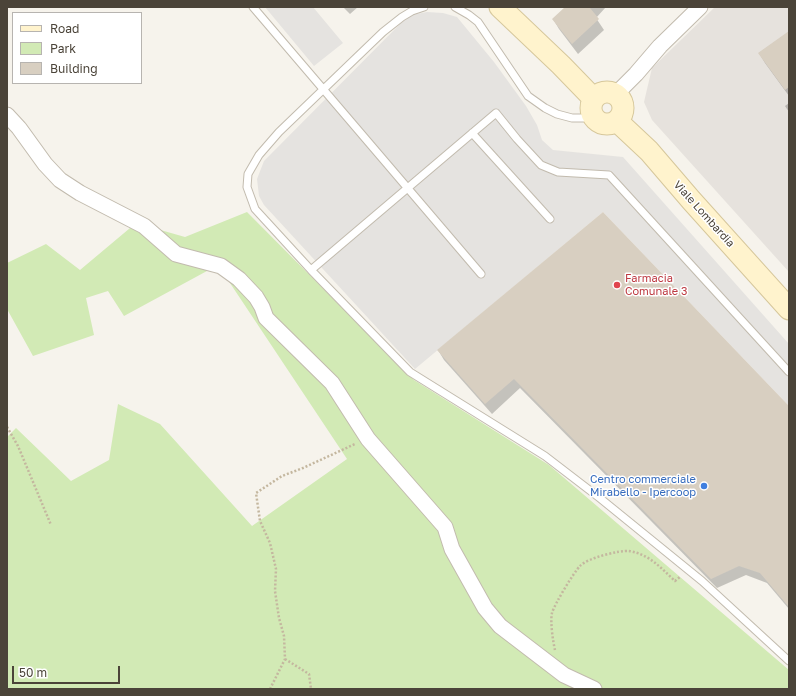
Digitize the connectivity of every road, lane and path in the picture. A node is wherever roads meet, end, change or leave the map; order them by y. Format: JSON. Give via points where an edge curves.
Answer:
{"nodes":[{"id":1,"x":252,"y":7,"type":"edge"},
{"id":2,"x":424,"y":7,"type":"edge"},
{"id":3,"x":455,"y":7,"type":"edge"},
{"id":4,"x":700,"y":7,"type":"edge"},
{"id":5,"x":501,"y":10,"type":"edge"},
{"id":6,"x":323,"y":89,"type":"junction"},
{"id":7,"x":616,"y":94,"type":"junction"},
{"id":8,"x":592,"y":106,"type":"junction"},
{"id":9,"x":7,"y":115,"type":"edge"},
{"id":10,"x":617,"y":121,"type":"junction"},
{"id":11,"x":472,"y":134,"type":"junction"},
{"id":12,"x":407,"y":188,"type":"junction"},
{"id":13,"x":550,"y":219,"type":"dead end"},
{"id":14,"x":311,"y":270,"type":"junction"},
{"id":15,"x":481,"y":274,"type":"dead end"},
{"id":16,"x":789,"y":309,"type":"edge"},
{"id":17,"x":789,"y":372,"type":"edge"},
{"id":18,"x":7,"y":427,"type":"edge"},
{"id":19,"x":368,"y":439,"type":"junction"},
{"id":20,"x":51,"y":525,"type":"dead end"},
{"id":21,"x":688,"y":570,"type":"junction"},
{"id":22,"x":286,"y":659,"type":"junction"},
{"id":23,"x":789,"y":660,"type":"edge"},
{"id":24,"x":564,"y":674,"type":"junction"},
{"id":25,"x":270,"y":689,"type":"edge"},
{"id":26,"x":311,"y":689,"type":"edge"},
{"id":27,"x":594,"y":689,"type":"edge"}],
"edges":[{"from":1,"to":6,"type":"lane"},
{"from":2,"to":6,"type":"lane","via":[[402,17],[383,32]]},
{"from":3,"to":8,"type":"lane","via":[[478,22],[528,96],[545,108],[572,118],[584,118]]},
{"from":4,"to":7,"type":"street"},
{"from":5,"to":8,"type":"main road"},
{"from":6,"to":12,"type":"lane"},
{"from":6,"to":14,"type":"lane","via":[[259,155],[248,174],[247,187],[255,209]]},
{"from":7,"to":8,"type":"main road","via":[[606,92],[597,95]]},
{"from":7,"to":10,"type":"main road","via":[[623,107]]},
{"from":8,"to":10,"type":"main road","via":[[598,122],[602,124]]},
{"from":9,"to":19,"type":"street","via":[[44,164],[60,180],[144,226],[176,254],[221,266],[239,279],[256,296],[266,318],[332,383]]},
{"from":10,"to":16,"type":"main road","name":"Viale Lombardia","via":[[649,151]]},
{"from":11,"to":12,"type":"lane"},
{"from":11,"to":13,"type":"lane"},
{"from":11,"to":17,"type":"lane","via":[[496,113],[541,165],[558,172],[608,175]]},
{"from":12,"to":14,"type":"lane"},
{"from":12,"to":15,"type":"lane"},
{"from":14,"to":21,"type":"lane","via":[[410,372],[545,456]]},
{"from":18,"to":20,"type":"path","via":[[18,446]]},
{"from":19,"to":22,"type":"path","via":[[282,476],[256,493],[260,521],[270,543],[276,569],[274,591],[284,636]]},
{"from":19,"to":24,"type":"street","via":[[445,527],[452,549],[485,608],[500,626]]},
{"from":21,"to":23,"type":"lane"},
{"from":21,"to":24,"type":"path","via":[[675,580],[646,556],[628,551],[601,555],[581,564],[552,613],[553,642]]},
{"from":22,"to":25,"type":"path"},
{"from":22,"to":26,"type":"path","via":[[309,674]]},
{"from":24,"to":27,"type":"street"}]}
